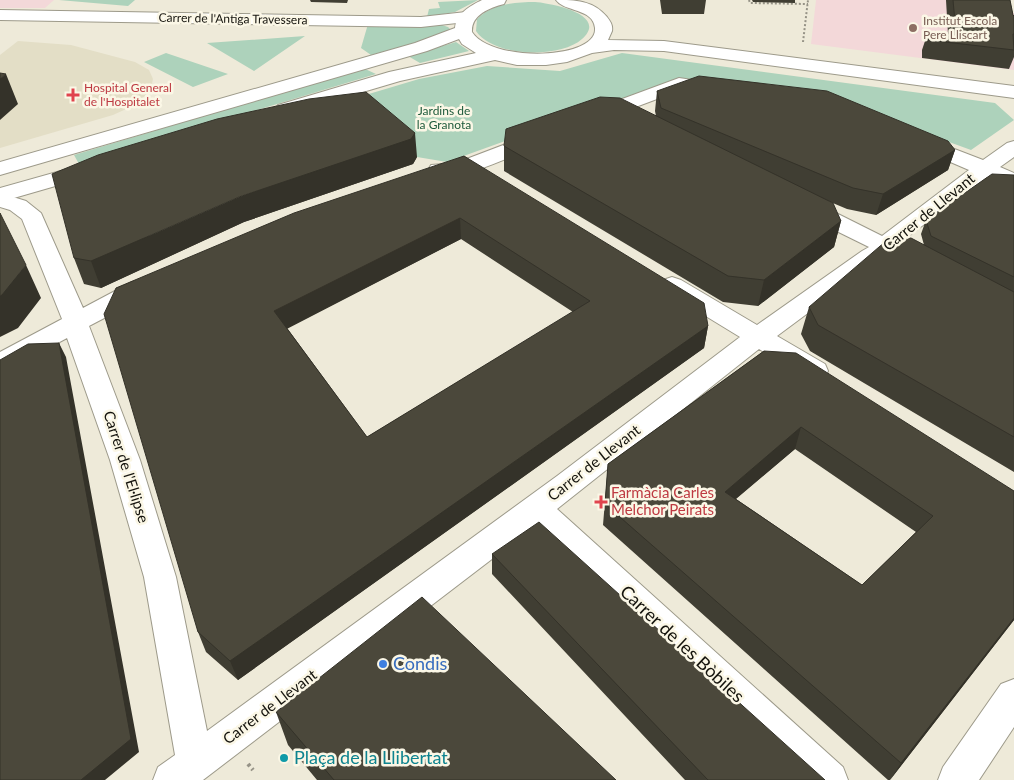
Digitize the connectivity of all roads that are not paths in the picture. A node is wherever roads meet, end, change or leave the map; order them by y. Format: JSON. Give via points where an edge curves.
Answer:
{"nodes":[{"id":1,"x":494,"y":0,"type":"edge"},
{"id":2,"x":568,"y":1,"type":"edge"},
{"id":3,"x":0,"y":16,"type":"edge"},
{"id":4,"x":465,"y":24,"type":"junction"},
{"id":5,"x":604,"y":27,"type":"junction"},
{"id":6,"x":664,"y":46,"type":"junction"},
{"id":7,"x":589,"y":48,"type":"junction"},
{"id":8,"x":497,"y":54,"type":"junction"},
{"id":9,"x":977,"y":86,"type":"junction"},
{"id":10,"x":708,"y":87,"type":"edge"},
{"id":11,"x":1014,"y":91,"type":"edge"},
{"id":12,"x":1014,"y":99,"type":"edge"},
{"id":13,"x":266,"y":114,"type":"edge"},
{"id":14,"x":904,"y":135,"type":"edge"},
{"id":15,"x":1014,"y":147,"type":"edge"},
{"id":16,"x":108,"y":164,"type":"edge"},
{"id":17,"x":460,"y":169,"type":"junction"},
{"id":18,"x":984,"y":169,"type":"junction"},
{"id":19,"x":0,"y":170,"type":"edge"},
{"id":20,"x":418,"y":176,"type":"edge"},
{"id":21,"x":495,"y":178,"type":"edge"},
{"id":22,"x":1014,"y":181,"type":"edge"},
{"id":23,"x":0,"y":195,"type":"edge"},
{"id":24,"x":0,"y":200,"type":"edge"},
{"id":25,"x":790,"y":200,"type":"edge"},
{"id":26,"x":888,"y":248,"type":"junction"},
{"id":27,"x":920,"y":264,"type":"edge"},
{"id":28,"x":656,"y":275,"type":"edge"},
{"id":29,"x":157,"y":280,"type":"edge"},
{"id":30,"x":75,"y":322,"type":"junction"},
{"id":31,"x":758,"y":337,"type":"junction"},
{"id":32,"x":0,"y":363,"type":"edge"},
{"id":33,"x":838,"y":386,"type":"edge"},
{"id":34,"x":536,"y":508,"type":"junction"},
{"id":35,"x":1014,"y":696,"type":"edge"},
{"id":36,"x":184,"y":772,"type":"edge"},
{"id":37,"x":828,"y":780,"type":"edge"},
{"id":38,"x":957,"y":780,"type":"edge"}],
"edges":[{"from":1,"to":4,"type":"street","via":[[478,8]]},
{"from":2,"to":5,"type":"street","via":[[598,15]]},
{"from":3,"to":4,"type":"street","name":"Carrer de l'Antiga Travessera"},
{"from":4,"to":8,"type":"street","via":[[468,40]]},
{"from":4,"to":19,"type":"street","via":[[421,47]]},
{"from":5,"to":6,"type":"street"},
{"from":5,"to":7,"type":"street","via":[[601,38]]},
{"from":6,"to":7,"type":"street"},
{"from":6,"to":9,"type":"street"},
{"from":7,"to":8,"type":"street","via":[[554,59]]},
{"from":8,"to":13,"type":"street","via":[[396,76]]},
{"from":9,"to":11,"type":"street"},
{"from":9,"to":12,"type":"street"},
{"from":10,"to":17,"type":"street","via":[[679,84],[631,112],[570,126]]},
{"from":14,"to":18,"type":"street"},
{"from":15,"to":18,"type":"street","name":"Carrer de Llevant"},
{"from":16,"to":23,"type":"street"},
{"from":17,"to":20,"type":"street","via":[[436,170]]},
{"from":17,"to":21,"type":"street"},
{"from":18,"to":22,"type":"street"},
{"from":18,"to":26,"type":"street","name":"Carrer de Llevant","via":[[892,238]]},
{"from":24,"to":30,"type":"street","name":"Carrer de l'El·lipse","via":[[20,206],[33,218]]},
{"from":25,"to":26,"type":"street"},
{"from":26,"to":27,"type":"street"},
{"from":26,"to":31,"type":"street","name":"Carrer de Llevant","via":[[870,256]]},
{"from":28,"to":31,"type":"street"},
{"from":29,"to":30,"type":"street"},
{"from":30,"to":32,"type":"street"},
{"from":30,"to":36,"type":"street","name":"Carrer de l'El·lipse","via":[[125,460],[160,577]]},
{"from":31,"to":33,"type":"street"},
{"from":31,"to":34,"type":"street","name":"Carrer de Llevant"},
{"from":34,"to":36,"type":"street","name":"Carrer de Llevant"},
{"from":34,"to":37,"type":"street","name":"Carrer de les Bòbiles"},
{"from":35,"to":38,"type":"street"}]}
